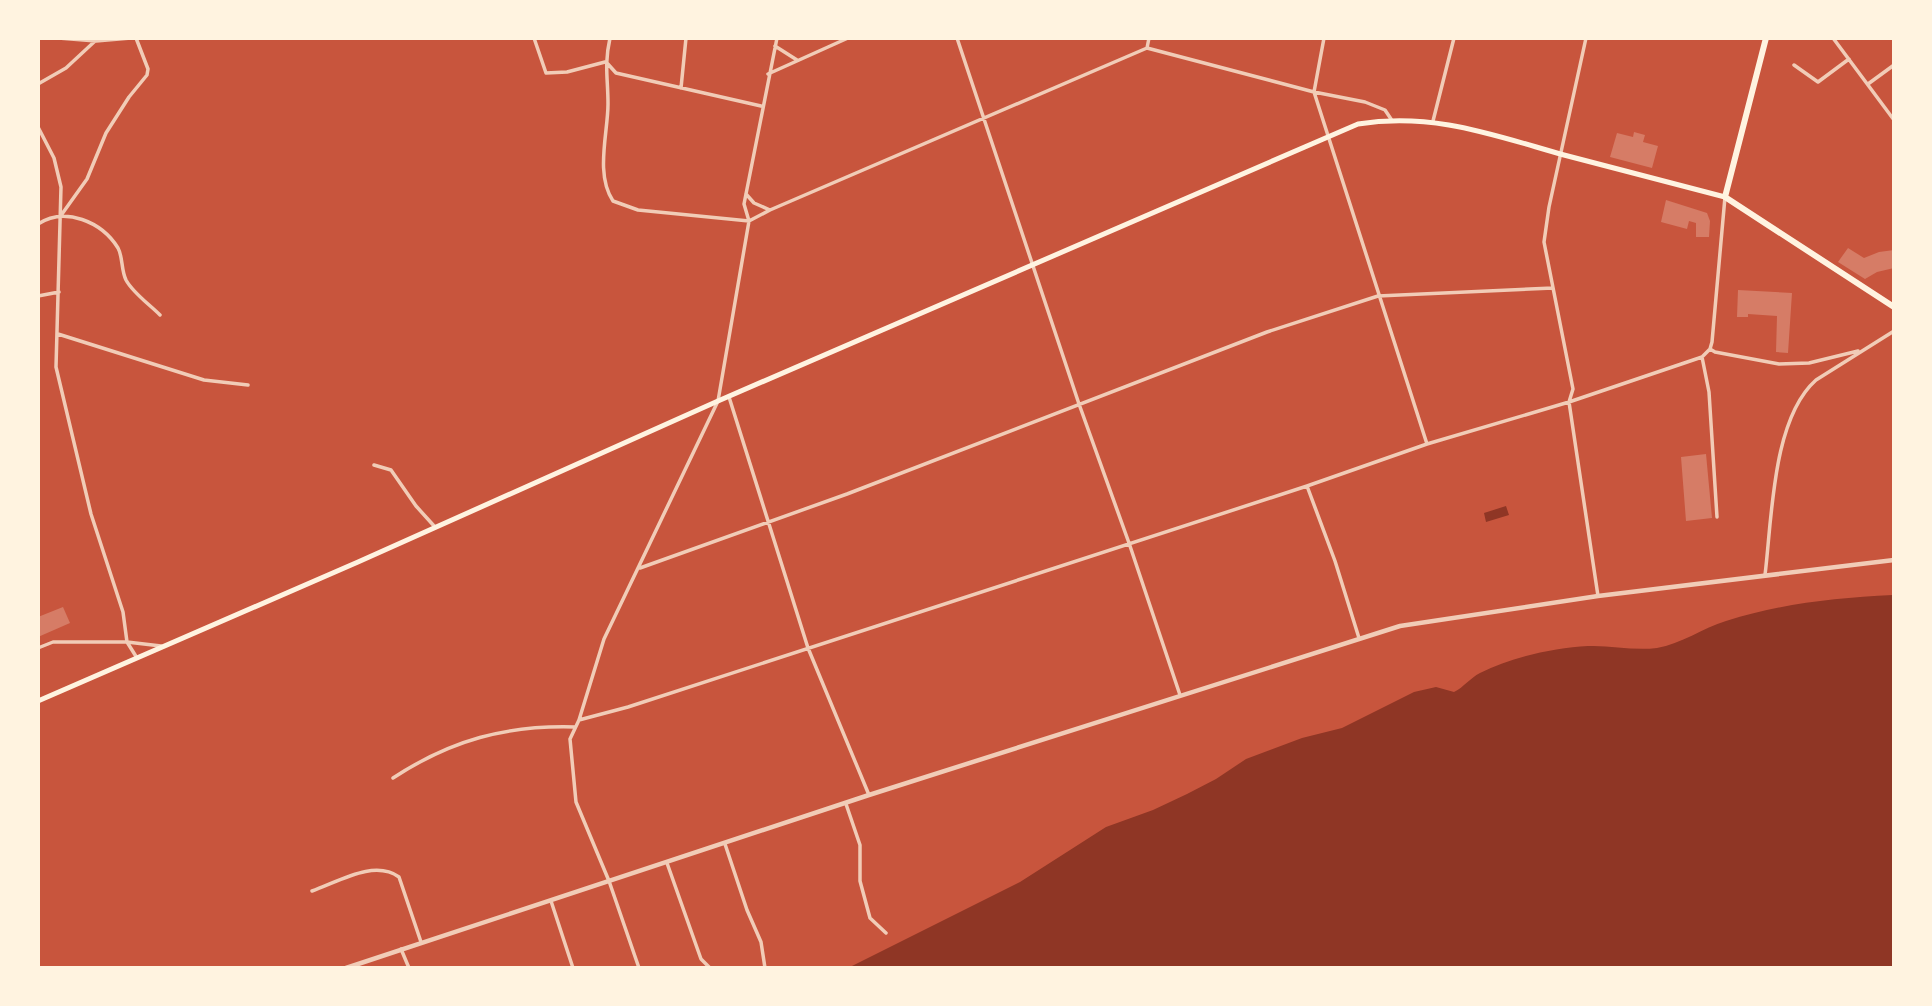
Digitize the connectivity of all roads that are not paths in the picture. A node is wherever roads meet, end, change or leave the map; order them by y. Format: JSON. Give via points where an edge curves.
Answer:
{"nodes":[{"id":1,"x":58,"y":38,"type":"edge"},
{"id":2,"x":134,"y":38,"type":"edge"},
{"id":3,"x":534,"y":38,"type":"edge"},
{"id":4,"x":610,"y":38,"type":"edge"},
{"id":5,"x":686,"y":38,"type":"edge"},
{"id":6,"x":776,"y":38,"type":"edge"},
{"id":7,"x":848,"y":38,"type":"edge"},
{"id":8,"x":957,"y":38,"type":"edge"},
{"id":9,"x":1149,"y":38,"type":"edge"},
{"id":10,"x":1324,"y":38,"type":"edge"},
{"id":11,"x":1454,"y":38,"type":"edge"},
{"id":12,"x":1586,"y":38,"type":"edge"},
{"id":13,"x":1766,"y":38,"type":"edge"},
{"id":14,"x":1833,"y":38,"type":"edge"},
{"id":15,"x":96,"y":41,"type":"junction"},
{"id":16,"x":775,"y":46,"type":"junction"},
{"id":17,"x":1147,"y":48,"type":"junction"},
{"id":18,"x":1849,"y":59,"type":"junction"},
{"id":19,"x":797,"y":60,"type":"junction"},
{"id":20,"x":605,"y":62,"type":"junction"},
{"id":21,"x":1794,"y":65,"type":"dead end"},
{"id":22,"x":1894,"y":65,"type":"edge"},
{"id":23,"x":768,"y":74,"type":"junction"},
{"id":24,"x":38,"y":84,"type":"edge"},
{"id":25,"x":1868,"y":84,"type":"junction"},
{"id":26,"x":681,"y":88,"type":"junction"},
{"id":27,"x":1314,"y":92,"type":"junction"},
{"id":28,"x":761,"y":106,"type":"junction"},
{"id":29,"x":985,"y":119,"type":"junction"},
{"id":30,"x":1391,"y":119,"type":"junction"},
{"id":31,"x":1894,"y":120,"type":"edge"},
{"id":32,"x":1433,"y":121,"type":"junction"},
{"id":33,"x":38,"y":127,"type":"edge"},
{"id":34,"x":1329,"y":135,"type":"junction"},
{"id":35,"x":1562,"y":154,"type":"junction"},
{"id":36,"x":745,"y":194,"type":"junction"},
{"id":37,"x":1725,"y":197,"type":"junction"},
{"id":38,"x":770,"y":210,"type":"junction"},
{"id":39,"x":60,"y":216,"type":"junction"},
{"id":40,"x":749,"y":221,"type":"junction"},
{"id":41,"x":38,"y":224,"type":"edge"},
{"id":42,"x":1033,"y":265,"type":"junction"},
{"id":43,"x":1553,"y":288,"type":"junction"},
{"id":44,"x":59,"y":292,"type":"junction"},
{"id":45,"x":38,"y":296,"type":"edge"},
{"id":46,"x":1378,"y":296,"type":"junction"},
{"id":47,"x":1894,"y":307,"type":"edge"},
{"id":48,"x":160,"y":315,"type":"dead end"},
{"id":49,"x":1894,"y":331,"type":"edge"},
{"id":50,"x":57,"y":334,"type":"junction"},
{"id":51,"x":1710,"y":349,"type":"junction"},
{"id":52,"x":1863,"y":349,"type":"junction"},
{"id":53,"x":1702,"y":357,"type":"junction"},
{"id":54,"x":248,"y":385,"type":"dead end"},
{"id":55,"x":729,"y":397,"type":"junction"},
{"id":56,"x":718,"y":401,"type":"junction"},
{"id":57,"x":1569,"y":402,"type":"junction"},
{"id":58,"x":1079,"y":404,"type":"junction"},
{"id":59,"x":1427,"y":444,"type":"junction"},
{"id":60,"x":374,"y":465,"type":"dead end"},
{"id":61,"x":1307,"y":486,"type":"junction"},
{"id":62,"x":1717,"y":517,"type":"dead end"},
{"id":63,"x":769,"y":523,"type":"junction"},
{"id":64,"x":436,"y":528,"type":"junction"},
{"id":65,"x":1129,"y":543,"type":"junction"},
{"id":66,"x":1894,"y":560,"type":"edge"},
{"id":67,"x":640,"y":568,"type":"junction"},
{"id":68,"x":1765,"y":575,"type":"junction"},
{"id":69,"x":1598,"y":596,"type":"junction"},
{"id":70,"x":1359,"y":638,"type":"junction"},
{"id":71,"x":127,"y":642,"type":"junction"},
{"id":72,"x":165,"y":647,"type":"junction"},
{"id":73,"x":38,"y":648,"type":"edge"},
{"id":74,"x":808,"y":648,"type":"junction"},
{"id":75,"x":137,"y":659,"type":"junction"},
{"id":76,"x":1180,"y":695,"type":"junction"},
{"id":77,"x":39,"y":700,"type":"edge"},
{"id":78,"x":579,"y":720,"type":"junction"},
{"id":79,"x":575,"y":727,"type":"junction"},
{"id":80,"x":394,"y":778,"type":"dead end"},
{"id":81,"x":869,"y":795,"type":"junction"},
{"id":82,"x":846,"y":804,"type":"junction"},
{"id":83,"x":724,"y":844,"type":"junction"},
{"id":84,"x":667,"y":863,"type":"junction"},
{"id":85,"x":609,"y":881,"type":"junction"},
{"id":86,"x":312,"y":891,"type":"dead end"},
{"id":87,"x":551,"y":901,"type":"junction"},
{"id":88,"x":886,"y":933,"type":"dead end"},
{"id":89,"x":421,"y":942,"type":"junction"},
{"id":90,"x":401,"y":949,"type":"junction"},
{"id":91,"x":346,"y":968,"type":"edge"},
{"id":92,"x":409,"y":968,"type":"edge"},
{"id":93,"x":573,"y":968,"type":"edge"},
{"id":94,"x":639,"y":968,"type":"edge"},
{"id":95,"x":710,"y":968,"type":"edge"},
{"id":96,"x":765,"y":968,"type":"edge"}],
"edges":[{"from":1,"to":15,"type":"street"},
{"from":2,"to":15,"type":"street"},
{"from":2,"to":39,"type":"street","via":[[147,75],[106,134],[88,179]]},
{"from":3,"to":20,"type":"street","via":[[547,73]]},
{"from":4,"to":20,"type":"street"},
{"from":5,"to":26,"type":"street"},
{"from":6,"to":16,"type":"street"},
{"from":7,"to":19,"type":"street"},
{"from":8,"to":29,"type":"street"},
{"from":9,"to":17,"type":"street"},
{"from":10,"to":27,"type":"street"},
{"from":11,"to":32,"type":"street"},
{"from":12,"to":35,"type":"street"},
{"from":13,"to":37,"type":"highway"},
{"from":14,"to":18,"type":"street"},
{"from":15,"to":24,"type":"street","via":[[66,68]]},
{"from":16,"to":19,"type":"street"},
{"from":16,"to":23,"type":"street"},
{"from":17,"to":27,"type":"street"},
{"from":17,"to":29,"type":"street"},
{"from":18,"to":21,"type":"street","via":[[1818,82]]},
{"from":18,"to":25,"type":"street"},
{"from":19,"to":23,"type":"street"},
{"from":20,"to":26,"type":"street","via":[[615,73]]},
{"from":20,"to":40,"type":"street","via":[[608,105],[603,144],[607,188],[613,201],[638,210]]},
{"from":22,"to":25,"type":"street"},
{"from":23,"to":28,"type":"street"},
{"from":25,"to":31,"type":"street"},
{"from":26,"to":28,"type":"street"},
{"from":27,"to":30,"type":"street","via":[[1385,110]]},
{"from":27,"to":34,"type":"street"},
{"from":28,"to":36,"type":"street"},
{"from":29,"to":38,"type":"street"},
{"from":29,"to":42,"type":"street"},
{"from":30,"to":32,"type":"main road"},
{"from":30,"to":34,"type":"main road"},
{"from":32,"to":35,"type":"main road"},
{"from":33,"to":39,"type":"street","via":[[54,158],[61,187]]},
{"from":34,"to":42,"type":"main road"},
{"from":34,"to":46,"type":"street"},
{"from":35,"to":37,"type":"main road"},
{"from":35,"to":43,"type":"street","via":[[1544,242]]},
{"from":36,"to":38,"type":"street"},
{"from":36,"to":40,"type":"street"},
{"from":37,"to":47,"type":"highway"},
{"from":37,"to":51,"type":"street"},
{"from":38,"to":40,"type":"street"},
{"from":39,"to":41,"type":"street"},
{"from":39,"to":44,"type":"street"},
{"from":39,"to":48,"type":"street","via":[[77,216],[107,235],[119,250],[126,280]]},
{"from":40,"to":56,"type":"street"},
{"from":42,"to":55,"type":"main road"},
{"from":42,"to":58,"type":"street"},
{"from":43,"to":46,"type":"street"},
{"from":43,"to":57,"type":"street","via":[[1573,389]]},
{"from":44,"to":45,"type":"street"},
{"from":44,"to":50,"type":"street"},
{"from":46,"to":58,"type":"street","via":[[1267,332]]},
{"from":46,"to":59,"type":"street"},
{"from":49,"to":52,"type":"street"},
{"from":50,"to":54,"type":"street","via":[[204,380]]},
{"from":50,"to":71,"type":"street","via":[[56,367],[65,411],[91,514],[123,612]]},
{"from":51,"to":52,"type":"street","via":[[1779,365],[1809,363]]},
{"from":51,"to":53,"type":"street"},
{"from":52,"to":68,"type":"street","via":[[1807,388],[1790,419],[1782,441]]},
{"from":53,"to":57,"type":"street"},
{"from":53,"to":62,"type":"street","via":[[1709,392]]},
{"from":55,"to":56,"type":"main road"},
{"from":55,"to":63,"type":"street"},
{"from":56,"to":64,"type":"main road"},
{"from":56,"to":67,"type":"street"},
{"from":57,"to":59,"type":"street"},
{"from":57,"to":69,"type":"street"},
{"from":58,"to":63,"type":"street"},
{"from":58,"to":65,"type":"street"},
{"from":59,"to":61,"type":"street"},
{"from":60,"to":64,"type":"street","via":[[391,470]]},
{"from":61,"to":65,"type":"street"},
{"from":61,"to":70,"type":"street"},
{"from":63,"to":67,"type":"street"},
{"from":63,"to":74,"type":"street"},
{"from":64,"to":72,"type":"main road"},
{"from":65,"to":74,"type":"street"},
{"from":65,"to":76,"type":"street"},
{"from":66,"to":68,"type":"street"},
{"from":67,"to":78,"type":"street","via":[[604,639]]},
{"from":68,"to":69,"type":"street"},
{"from":69,"to":70,"type":"street","via":[[1414,623]]},
{"from":70,"to":76,"type":"street"},
{"from":71,"to":72,"type":"street"},
{"from":71,"to":73,"type":"street","via":[[52,642]]},
{"from":71,"to":75,"type":"street"},
{"from":72,"to":75,"type":"main road"},
{"from":74,"to":78,"type":"street"},
{"from":74,"to":81,"type":"street"},
{"from":75,"to":77,"type":"main road"},
{"from":76,"to":81,"type":"street"},
{"from":78,"to":79,"type":"street"},
{"from":79,"to":80,"type":"street","via":[[542,726],[471,739]]},
{"from":79,"to":85,"type":"street","via":[[569,751],[576,802]]},
{"from":81,"to":82,"type":"street"},
{"from":82,"to":83,"type":"street"},
{"from":82,"to":88,"type":"street","via":[[860,845],[860,881],[870,918]]},
{"from":83,"to":84,"type":"street"},
{"from":83,"to":96,"type":"street","via":[[761,942]]},
{"from":84,"to":85,"type":"street"},
{"from":84,"to":95,"type":"street","via":[[701,959]]},
{"from":85,"to":87,"type":"street"},
{"from":85,"to":94,"type":"street"},
{"from":86,"to":89,"type":"street","via":[[372,870],[391,871],[399,877]]},
{"from":87,"to":89,"type":"street"},
{"from":87,"to":93,"type":"street"},
{"from":89,"to":90,"type":"street"},
{"from":90,"to":91,"type":"street"},
{"from":90,"to":92,"type":"street"}]}
